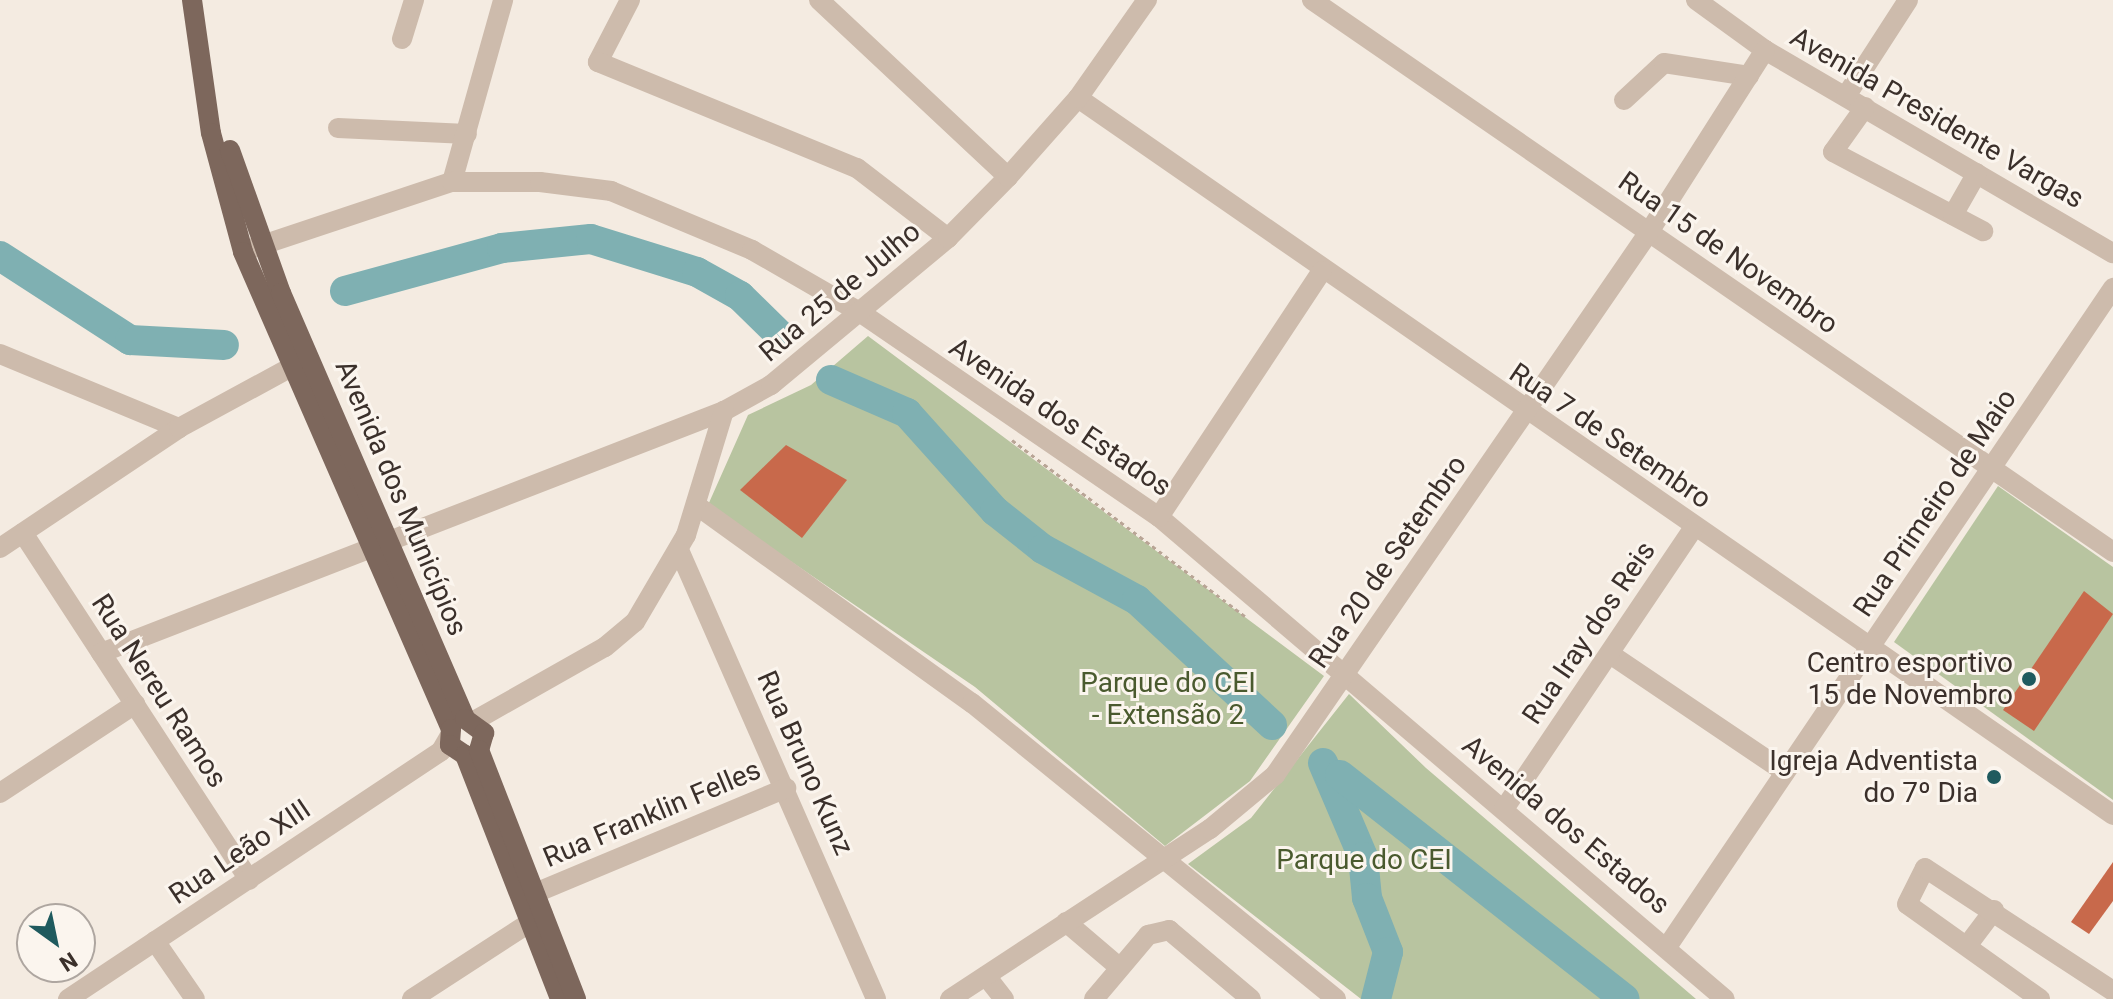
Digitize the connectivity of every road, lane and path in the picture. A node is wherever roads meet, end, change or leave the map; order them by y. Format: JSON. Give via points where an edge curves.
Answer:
{"nodes":[{"id":1,"x":192,"y":0,"type":"edge"},
{"id":2,"x":204,"y":0,"type":"edge"},
{"id":3,"x":414,"y":0,"type":"edge"},
{"id":4,"x":503,"y":0,"type":"edge"},
{"id":5,"x":630,"y":0,"type":"edge"},
{"id":6,"x":819,"y":0,"type":"edge"},
{"id":7,"x":1147,"y":0,"type":"edge"},
{"id":8,"x":1312,"y":0,"type":"edge"},
{"id":9,"x":1696,"y":0,"type":"edge"},
{"id":10,"x":1908,"y":0,"type":"edge"},
{"id":11,"x":402,"y":39,"type":"dead end"},
{"id":12,"x":1765,"y":50,"type":"junction"},
{"id":13,"x":1749,"y":76,"type":"junction"},
{"id":14,"x":1846,"y":96,"type":"junction"},
{"id":15,"x":1078,"y":98,"type":"junction"},
{"id":16,"x":1624,"y":100,"type":"dead end"},
{"id":17,"x":1865,"y":107,"type":"junction"},
{"id":18,"x":338,"y":128,"type":"dead end"},
{"id":19,"x":467,"y":134,"type":"junction"},
{"id":20,"x":1977,"y":173,"type":"junction"},
{"id":21,"x":1008,"y":177,"type":"junction"},
{"id":22,"x":452,"y":182,"type":"junction"},
{"id":23,"x":1953,"y":215,"type":"junction"},
{"id":24,"x":1983,"y":231,"type":"dead end"},
{"id":25,"x":1649,"y":232,"type":"junction"},
{"id":26,"x":948,"y":238,"type":"junction"},
{"id":27,"x":253,"y":248,"type":"junction"},
{"id":28,"x":2113,"y":253,"type":"edge"},
{"id":29,"x":1322,"y":271,"type":"junction"},
{"id":30,"x":2113,"y":288,"type":"edge"},
{"id":31,"x":861,"y":313,"type":"junction"},
{"id":32,"x":0,"y":354,"type":"edge"},
{"id":33,"x":310,"y":357,"type":"junction"},
{"id":34,"x":289,"y":367,"type":"junction"},
{"id":35,"x":724,"y":411,"type":"junction"},
{"id":36,"x":1524,"y":413,"type":"junction"},
{"id":37,"x":179,"y":428,"type":"junction"},
{"id":38,"x":1005,"y":435,"type":"dead end"},
{"id":39,"x":1993,"y":469,"type":"junction"},
{"id":40,"x":696,"y":505,"type":"junction"},
{"id":41,"x":1159,"y":517,"type":"junction"},
{"id":42,"x":1694,"y":527,"type":"junction"},
{"id":43,"x":23,"y":533,"type":"junction"},
{"id":44,"x":391,"y":542,"type":"junction"},
{"id":45,"x":0,"y":548,"type":"edge"},
{"id":46,"x":679,"y":550,"type":"junction"},
{"id":47,"x":368,"y":551,"type":"junction"},
{"id":48,"x":2113,"y":552,"type":"edge"},
{"id":49,"x":1251,"y":621,"type":"dead end"},
{"id":50,"x":1874,"y":644,"type":"junction"},
{"id":51,"x":101,"y":653,"type":"junction"},
{"id":52,"x":1610,"y":654,"type":"junction"},
{"id":53,"x":1344,"y":676,"type":"junction"},
{"id":54,"x":135,"y":704,"type":"junction"},
{"id":55,"x":463,"y":739,"type":"junction"},
{"id":56,"x":1785,"y":772,"type":"junction"},
{"id":57,"x":786,"y":788,"type":"junction"},
{"id":58,"x":0,"y":793,"type":"edge"},
{"id":59,"x":1504,"y":809,"type":"junction"},
{"id":60,"x":2113,"y":815,"type":"edge"},
{"id":61,"x":1165,"y":856,"type":"junction"},
{"id":62,"x":249,"y":880,"type":"junction"},
{"id":63,"x":540,"y":891,"type":"junction"},
{"id":64,"x":1994,"y":910,"type":"junction"},
{"id":65,"x":538,"y":916,"type":"junction"},
{"id":66,"x":1066,"y":922,"type":"junction"},
{"id":67,"x":155,"y":941,"type":"junction"},
{"id":68,"x":1967,"y":946,"type":"junction"},
{"id":69,"x":1667,"y":947,"type":"junction"},
{"id":70,"x":1119,"y":967,"type":"junction"},
{"id":71,"x":986,"y":976,"type":"junction"},
{"id":72,"x":2113,"y":991,"type":"edge"},
{"id":73,"x":68,"y":999,"type":"edge"},
{"id":74,"x":195,"y":999,"type":"edge"},
{"id":75,"x":412,"y":999,"type":"edge"},
{"id":76,"x":560,"y":999,"type":"edge"},
{"id":77,"x":576,"y":999,"type":"edge"},
{"id":78,"x":876,"y":999,"type":"edge"},
{"id":79,"x":950,"y":999,"type":"edge"},
{"id":80,"x":1004,"y":999,"type":"edge"},
{"id":81,"x":1094,"y":999,"type":"edge"},
{"id":82,"x":1251,"y":999,"type":"edge"},
{"id":83,"x":1336,"y":999,"type":"edge"},
{"id":84,"x":1725,"y":999,"type":"edge"},
{"id":85,"x":2040,"y":999,"type":"edge"}],
"edges":[{"from":1,"to":27,"type":"main road","name":"Avenida dos Municípios","via":[[211,133]]},
{"from":2,"to":27,"type":"main road","name":"Avenida dos Municípios","via":[[223,124]]},
{"from":3,"to":11,"type":"street"},
{"from":4,"to":19,"type":"street"},
{"from":5,"to":26,"type":"street","via":[[598,62],[857,168]]},
{"from":6,"to":21,"type":"street"},
{"from":7,"to":15,"type":"street","name":"Rua 25 de Julho"},
{"from":8,"to":25,"type":"street","name":"Rua 15 de Novembro"},
{"from":9,"to":12,"type":"street","name":"Avenida Presidente Vargas"},
{"from":10,"to":14,"type":"street"},
{"from":12,"to":13,"type":"street","name":"Rua 20 de Setembro"},
{"from":12,"to":14,"type":"street","name":"Avenida Presidente Vargas"},
{"from":13,"to":16,"type":"street","via":[[1664,63]]},
{"from":13,"to":25,"type":"street","name":"Rua 20 de Setembro"},
{"from":14,"to":17,"type":"street","name":"Avenida Presidente Vargas"},
{"from":15,"to":21,"type":"street","name":"Rua 25 de Julho"},
{"from":15,"to":29,"type":"street","name":"Rua 7 de Setembro"},
{"from":17,"to":20,"type":"street","name":"Avenida Presidente Vargas"},
{"from":17,"to":23,"type":"street","via":[[1833,152]]},
{"from":18,"to":19,"type":"street"},
{"from":19,"to":22,"type":"street"},
{"from":20,"to":23,"type":"street"},
{"from":20,"to":28,"type":"street","name":"Avenida Presidente Vargas"},
{"from":21,"to":26,"type":"street","name":"Rua 25 de Julho"},
{"from":22,"to":27,"type":"street","name":"Avenida dos Estados"},
{"from":22,"to":31,"type":"street","name":"Avenida dos Estados","via":[[611,191],[752,250]]},
{"from":23,"to":24,"type":"street"},
{"from":25,"to":36,"type":"street","name":"Rua 20 de Setembro"},
{"from":25,"to":39,"type":"street","name":"Rua 15 de Novembro"},
{"from":26,"to":31,"type":"street","name":"Rua 25 de Julho"},
{"from":27,"to":33,"type":"main road","name":"Avenida dos Municípios"},
{"from":27,"to":34,"type":"main road","name":"Avenida dos Municípios"},
{"from":29,"to":36,"type":"street","name":"Rua 7 de Setembro"},
{"from":29,"to":41,"type":"street"},
{"from":30,"to":39,"type":"street","name":"Rua Primeiro de Maio"},
{"from":31,"to":35,"type":"street","name":"Rua 25 de Julho","via":[[803,364]]},
{"from":31,"to":41,"type":"street","name":"Avenida dos Estados"},
{"from":32,"to":37,"type":"street"},
{"from":33,"to":34,"type":"street"},
{"from":33,"to":44,"type":"main road","name":"Avenida dos Municípios"},
{"from":34,"to":37,"type":"street"},
{"from":34,"to":47,"type":"main road","name":"Avenida dos Municípios"},
{"from":35,"to":40,"type":"street","name":"Rua Leão XIII"},
{"from":35,"to":44,"type":"street","name":"Rua 25 de Julho"},
{"from":36,"to":42,"type":"street","name":"Rua 7 de Setembro"},
{"from":36,"to":53,"type":"street","name":"Rua 20 de Setembro"},
{"from":37,"to":43,"type":"street"},
{"from":38,"to":49,"type":"path"},
{"from":39,"to":48,"type":"street","name":"Rua 15 de Novembro"},
{"from":39,"to":50,"type":"street","name":"Rua Primeiro de Maio"},
{"from":40,"to":46,"type":"street","name":"Rua Leão XIII"},
{"from":40,"to":61,"type":"street","via":[[972,703]]},
{"from":41,"to":53,"type":"street","name":"Avenida dos Estados"},
{"from":42,"to":50,"type":"street","name":"Rua 7 de Setembro"},
{"from":42,"to":52,"type":"street","name":"Rua Iray dos Reis"},
{"from":43,"to":45,"type":"street"},
{"from":43,"to":51,"type":"street","name":"Rua Nereu Ramos"},
{"from":44,"to":47,"type":"street","name":"Rua 25 de Julho"},
{"from":44,"to":55,"type":"main road","name":"Avenida dos Municípios"},
{"from":46,"to":55,"type":"street","name":"Rua Leão XIII","via":[[635,622]]},
{"from":46,"to":57,"type":"street","name":"Rua Bruno Kunz"},
{"from":47,"to":51,"type":"street","name":"Rua 25 de Julho"},
{"from":47,"to":55,"type":"main road","name":"Avenida dos Municípios"},
{"from":50,"to":56,"type":"street","name":"Rua Primeiro de Maio"},
{"from":50,"to":60,"type":"street","name":"Rua 7 de Setembro"},
{"from":51,"to":54,"type":"street","name":"Rua Nereu Ramos"},
{"from":52,"to":56,"type":"street"},
{"from":52,"to":59,"type":"street","name":"Rua Iray dos Reis"},
{"from":53,"to":59,"type":"street","name":"Avenida dos Estados"},
{"from":53,"to":61,"type":"street","name":"Rua 20 de Setembro","via":[[1275,775]]},
{"from":54,"to":58,"type":"street"},
{"from":54,"to":62,"type":"street","name":"Rua Nereu Ramos"},
{"from":55,"to":62,"type":"street","name":"Rua Leão XIII"},
{"from":55,"to":63,"type":"main road","name":"Avenida dos Municípios"},
{"from":55,"to":65,"type":"main road","name":"Avenida dos Municípios"},
{"from":56,"to":69,"type":"street","name":"Rua Primeiro de Maio"},
{"from":57,"to":63,"type":"street","name":"Rua Franklin Felles"},
{"from":57,"to":78,"type":"street","name":"Rua Bruno Kunz"},
{"from":59,"to":69,"type":"street","name":"Avenida dos Estados"},
{"from":61,"to":66,"type":"street","name":"Rua 20 de Setembro"},
{"from":61,"to":83,"type":"street"},
{"from":62,"to":67,"type":"street","name":"Rua Leão XIII"},
{"from":63,"to":65,"type":"main road","name":"Avenida dos Municípios"},
{"from":64,"to":68,"type":"street"},
{"from":64,"to":68,"type":"street","via":[[1925,868],[1907,904]]},
{"from":64,"to":72,"type":"street"},
{"from":65,"to":75,"type":"street"},
{"from":65,"to":76,"type":"main road","name":"Avenida dos Municípios"},
{"from":65,"to":77,"type":"main road","name":"Avenida dos Municípios"},
{"from":66,"to":70,"type":"street"},
{"from":66,"to":71,"type":"street","name":"Rua 20 de Setembro"},
{"from":67,"to":73,"type":"street","name":"Rua Leão XIII"},
{"from":67,"to":74,"type":"street"},
{"from":68,"to":85,"type":"street"},
{"from":69,"to":84,"type":"street","name":"Avenida dos Estados"},
{"from":70,"to":81,"type":"street"},
{"from":70,"to":82,"type":"street","via":[[1148,935],[1169,930]]},
{"from":71,"to":79,"type":"street","name":"Rua 20 de Setembro"},
{"from":71,"to":80,"type":"street"}]}
